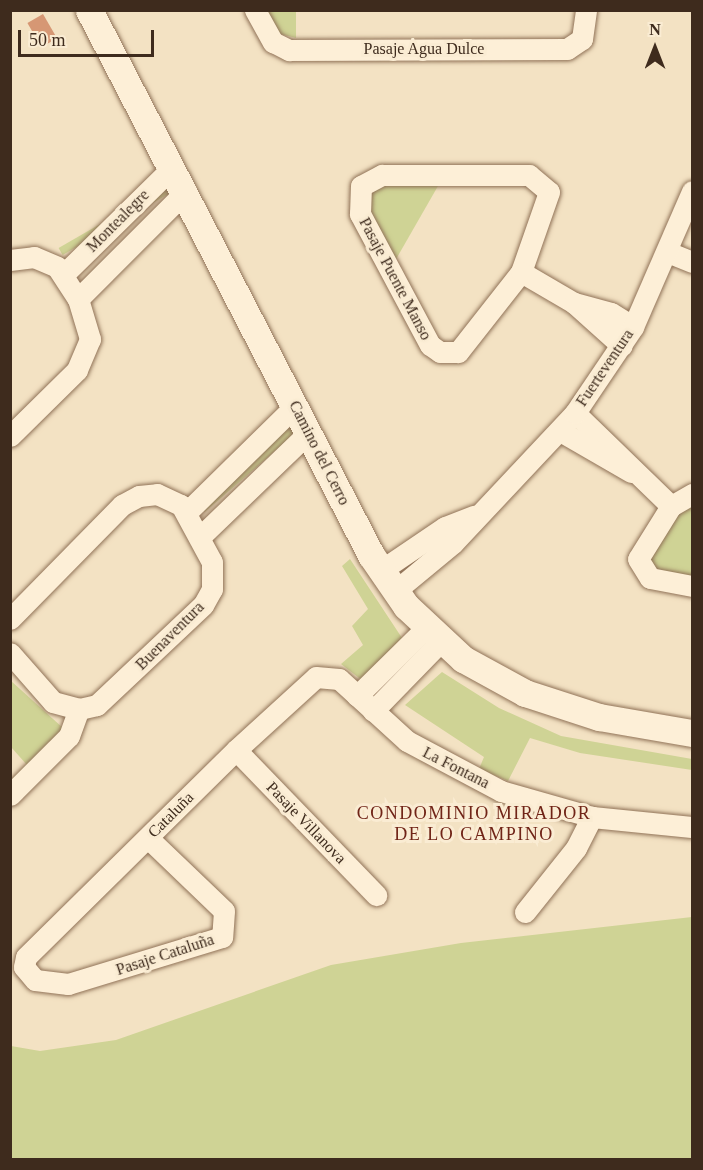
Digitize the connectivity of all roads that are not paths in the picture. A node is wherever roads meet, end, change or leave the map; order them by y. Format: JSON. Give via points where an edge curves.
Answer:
{"nodes":[{"id":1,"x":89,"y":10,"type":"edge"},
{"id":2,"x":255,"y":10,"type":"edge"},
{"id":3,"x":586,"y":10,"type":"edge"},
{"id":4,"x":173,"y":167,"type":"junction"},
{"id":5,"x":693,"y":190,"type":"edge"},
{"id":6,"x":186,"y":191,"type":"junction"},
{"id":7,"x":685,"y":236,"type":"edge"},
{"id":8,"x":670,"y":253,"type":"junction"},
{"id":9,"x":10,"y":260,"type":"edge"},
{"id":10,"x":693,"y":261,"type":"edge"},
{"id":11,"x":521,"y":272,"type":"junction"},
{"id":12,"x":63,"y":275,"type":"junction"},
{"id":13,"x":78,"y":299,"type":"junction"},
{"id":14,"x":574,"y":303,"type":"junction"},
{"id":15,"x":633,"y":327,"type":"junction"},
{"id":16,"x":622,"y":346,"type":"junction"},
{"id":17,"x":295,"y":406,"type":"junction"},
{"id":18,"x":575,"y":413,"type":"junction"},
{"id":19,"x":560,"y":431,"type":"junction"},
{"id":20,"x":309,"y":432,"type":"junction"},
{"id":21,"x":10,"y":436,"type":"edge"},
{"id":22,"x":631,"y":472,"type":"junction"},
{"id":23,"x":693,"y":494,"type":"edge"},
{"id":24,"x":671,"y":506,"type":"junction"},
{"id":25,"x":187,"y":512,"type":"junction"},
{"id":26,"x":201,"y":537,"type":"junction"},
{"id":27,"x":387,"y":582,"type":"junction"},
{"id":28,"x":693,"y":586,"type":"edge"},
{"id":29,"x":10,"y":619,"type":"edge"},
{"id":30,"x":434,"y":634,"type":"junction"},
{"id":31,"x":10,"y":653,"type":"edge"},
{"id":32,"x":324,"y":675,"type":"joint"},
{"id":33,"x":357,"y":696,"type":"junction"},
{"id":34,"x":79,"y":710,"type":"junction"},
{"id":35,"x":373,"y":711,"type":"junction"},
{"id":36,"x":693,"y":733,"type":"edge"},
{"id":37,"x":236,"y":750,"type":"junction"},
{"id":38,"x":10,"y":795,"type":"edge"},
{"id":39,"x":592,"y":817,"type":"junction"},
{"id":40,"x":693,"y":827,"type":"edge"},
{"id":41,"x":148,"y":838,"type":"junction"},
{"id":42,"x":376,"y":896,"type":"dead end"},
{"id":43,"x":525,"y":912,"type":"dead end"},
{"id":44,"x":24,"y":963,"type":"joint"}],
"edges":[{"from":1,"to":4,"type":"street","name":"Camino del Cerro"},
{"from":2,"to":3,"type":"street","name":"Pasaje Agua Dulce","via":[[273,42],[284,49],[372,50],[567,49],[582,39]]},
{"from":4,"to":6,"type":"street","name":"Camino del Cerro"},
{"from":4,"to":12,"type":"street","name":"Montealegre"},
{"from":5,"to":7,"type":"street","name":"Fuerteventura"},
{"from":6,"to":13,"type":"street","name":"Montealegre"},
{"from":6,"to":17,"type":"street","name":"Camino del Cerro"},
{"from":7,"to":8,"type":"street","name":"Fuerteventura"},
{"from":8,"to":10,"type":"street"},
{"from":8,"to":15,"type":"street","name":"Fuerteventura"},
{"from":9,"to":12,"type":"street","via":[[42,259]]},
{"from":11,"to":11,"type":"street","name":"Pasaje Puente Manso","via":[[550,200],[546,185],[535,177],[382,175],[361,186],[360,214],[427,340],[440,352],[458,352],[468,345]]},
{"from":11,"to":14,"type":"street"},
{"from":12,"to":13,"type":"street"},
{"from":13,"to":21,"type":"street","via":[[90,330],[87,356]]},
{"from":14,"to":15,"type":"street","via":[[611,313]]},
{"from":14,"to":16,"type":"street"},
{"from":15,"to":16,"type":"street","name":"Fuerteventura"},
{"from":16,"to":18,"type":"street","name":"Fuerteventura"},
{"from":17,"to":20,"type":"street","name":"Camino del Cerro"},
{"from":17,"to":25,"type":"street"},
{"from":18,"to":19,"type":"street","name":"Fuerteventura"},
{"from":18,"to":22,"type":"street"},
{"from":19,"to":22,"type":"street"},
{"from":19,"to":27,"type":"street","name":"Fuerteventura","via":[[474,516],[453,543]]},
{"from":20,"to":26,"type":"street"},
{"from":20,"to":27,"type":"street","name":"Camino del Cerro"},
{"from":22,"to":24,"type":"street"},
{"from":23,"to":24,"type":"street"},
{"from":24,"to":28,"type":"street","via":[[642,547],[639,565],[656,581]]},
{"from":25,"to":26,"type":"street","name":"Buenaventura"},
{"from":25,"to":29,"type":"street","name":"Buenaventura","via":[[157,494],[130,500]]},
{"from":26,"to":34,"type":"street","name":"Buenaventura","via":[[214,570],[208,598],[105,701]]},
{"from":27,"to":30,"type":"street","name":"Camino del Cerro"},
{"from":30,"to":33,"type":"street"},
{"from":30,"to":35,"type":"street"},
{"from":30,"to":36,"type":"street","name":"Camino del Cerro","via":[[484,672],[549,702]]},
{"from":31,"to":34,"type":"street","via":[[53,702]]},
{"from":32,"to":33,"type":"street","name":"La Fontana","via":[[339,679]]},
{"from":32,"to":37,"type":"street","name":"Cataluña","via":[[304,684]]},
{"from":33,"to":35,"type":"street","name":"La Fontana"},
{"from":34,"to":38,"type":"street","via":[[74,731]]},
{"from":35,"to":39,"type":"street","name":"La Fontana","via":[[407,741],[470,779]]},
{"from":37,"to":41,"type":"street","name":"Cataluña"},
{"from":37,"to":42,"type":"street","name":"Pasaje Villanova"},
{"from":39,"to":40,"type":"street","name":"La Fontana"},
{"from":39,"to":43,"type":"street","via":[[576,848]]},
{"from":41,"to":44,"type":"street","name":"Cataluña"},
{"from":41,"to":44,"type":"street","name":"Pasaje Cataluña","via":[[224,911],[222,937],[158,960],[56,986],[39,982]]}]}
